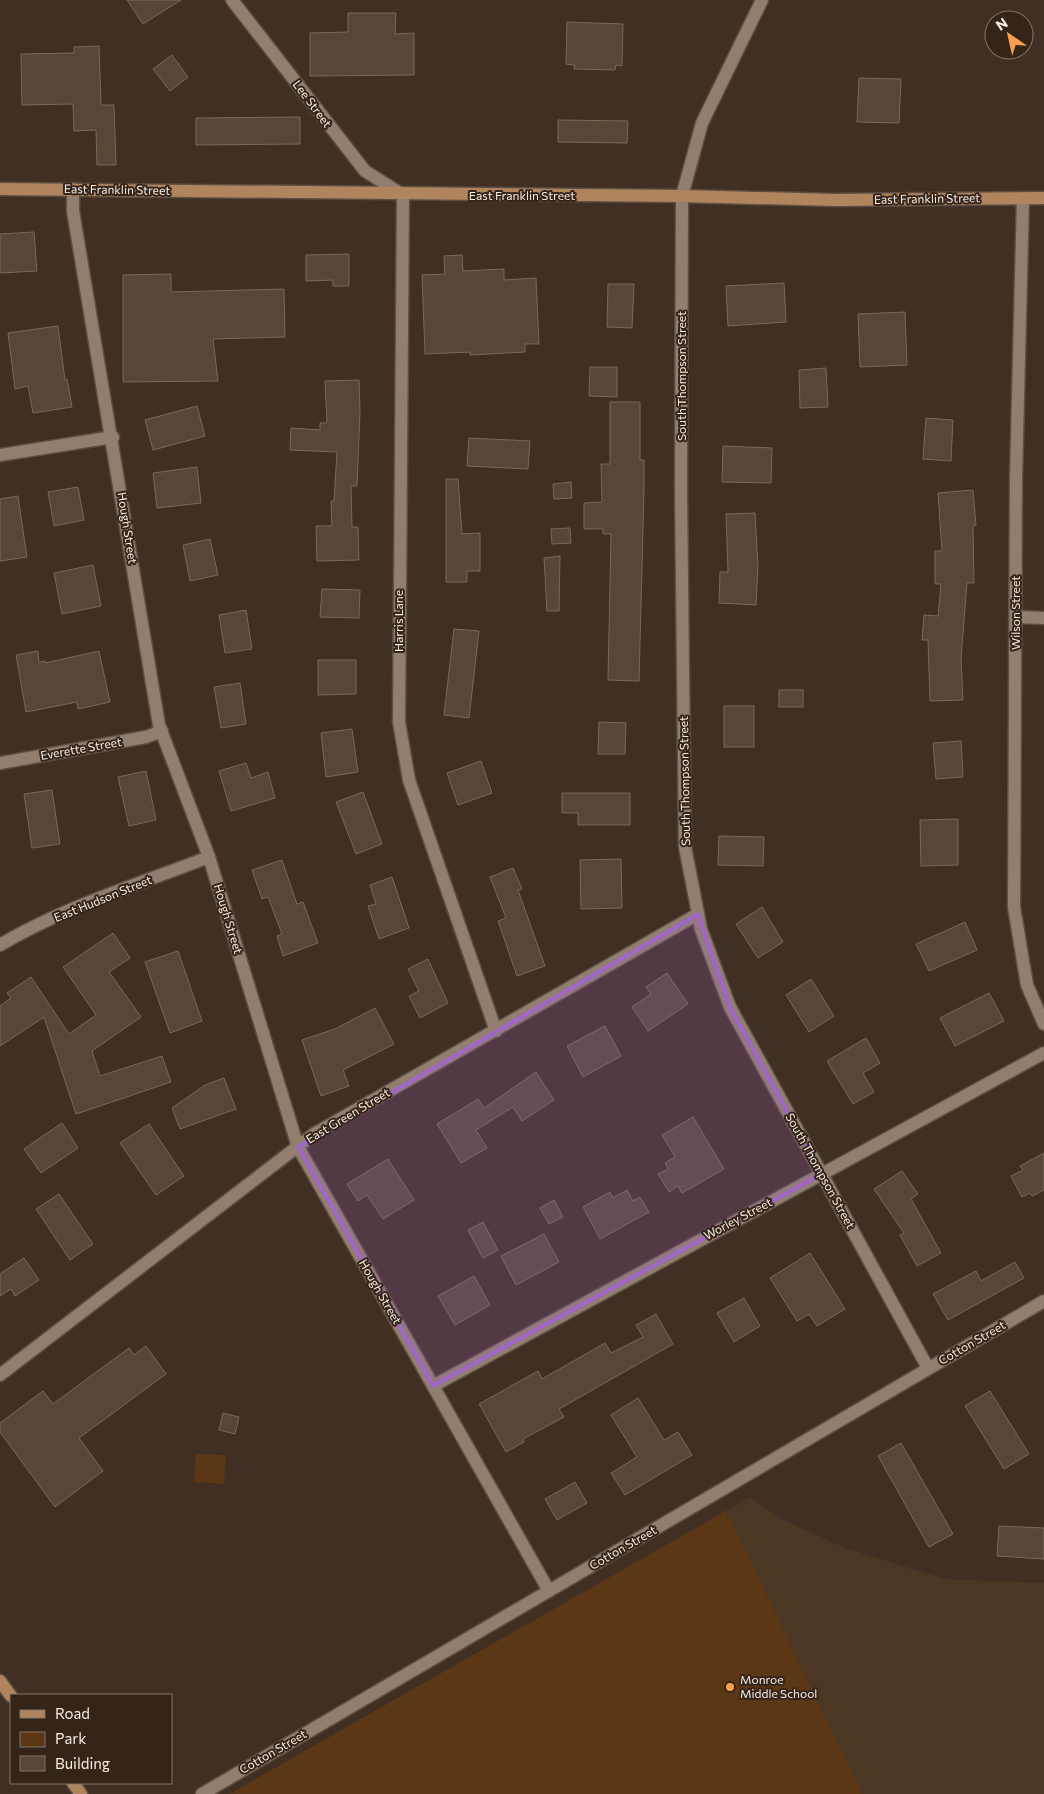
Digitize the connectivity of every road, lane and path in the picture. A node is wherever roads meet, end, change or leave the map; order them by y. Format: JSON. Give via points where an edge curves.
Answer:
{"nodes":[{"id":1,"x":232,"y":0,"type":"edge"},
{"id":2,"x":762,"y":0,"type":"edge"},
{"id":3,"x":0,"y":189,"type":"edge"},
{"id":4,"x":73,"y":189,"type":"junction"},
{"id":5,"x":403,"y":195,"type":"junction"},
{"id":6,"x":682,"y":196,"type":"junction"},
{"id":7,"x":1022,"y":198,"type":"junction"},
{"id":8,"x":1044,"y":198,"type":"edge"},
{"id":9,"x":113,"y":437,"type":"junction"},
{"id":10,"x":0,"y":455,"type":"edge"},
{"id":11,"x":1016,"y":617,"type":"junction"},
{"id":12,"x":1044,"y":618,"type":"edge"},
{"id":13,"x":162,"y":731,"type":"junction"},
{"id":14,"x":0,"y":763,"type":"edge"},
{"id":15,"x":209,"y":857,"type":"junction"},
{"id":16,"x":698,"y":914,"type":"junction"},
{"id":17,"x":0,"y":945,"type":"edge"},
{"id":18,"x":1044,"y":1024,"type":"edge"},
{"id":19,"x":496,"y":1031,"type":"junction"},
{"id":20,"x":1044,"y":1053,"type":"edge"},
{"id":21,"x":298,"y":1147,"type":"junction"},
{"id":22,"x":822,"y":1174,"type":"junction"},
{"id":23,"x":1044,"y":1301,"type":"edge"},
{"id":24,"x":928,"y":1368,"type":"junction"},
{"id":25,"x":0,"y":1375,"type":"edge"},
{"id":26,"x":433,"y":1386,"type":"junction"},
{"id":27,"x":549,"y":1591,"type":"junction"},
{"id":28,"x":0,"y":1681,"type":"edge"},
{"id":29,"x":10,"y":1695,"type":"edge"},
{"id":30,"x":202,"y":1794,"type":"edge"}],
"edges":[{"from":1,"to":5,"type":"street","name":"Lee Street","via":[[364,171]]},
{"from":2,"to":6,"type":"street","name":"South Thompson Street","via":[[702,123]]},
{"from":3,"to":4,"type":"main road","name":"East Franklin Street"},
{"from":4,"to":5,"type":"main road","name":"East Franklin Street"},
{"from":4,"to":9,"type":"street","name":"Hough Street","via":[[73,211]]},
{"from":5,"to":6,"type":"main road","name":"East Franklin Street"},
{"from":5,"to":19,"type":"street","name":"Harris Lane","via":[[399,722],[409,780]]},
{"from":6,"to":7,"type":"main road","name":"East Franklin Street","via":[[836,200]]},
{"from":6,"to":16,"type":"street","name":"South Thompson Street","via":[[685,846]]},
{"from":7,"to":8,"type":"main road","name":"East Franklin Street"},
{"from":7,"to":11,"type":"street","name":"Wilson Street"},
{"from":9,"to":10,"type":"street"},
{"from":9,"to":13,"type":"street","name":"Hough Street"},
{"from":11,"to":12,"type":"street"},
{"from":11,"to":18,"type":"street","name":"Wilson Street","via":[[1014,907],[1027,985]]},
{"from":13,"to":14,"type":"street","name":"Everette Street","via":[[146,737]]},
{"from":13,"to":15,"type":"street","name":"Hough Street"},
{"from":15,"to":17,"type":"street","name":"East Hudson Street","via":[[78,907]]},
{"from":15,"to":21,"type":"street","name":"Hough Street"},
{"from":16,"to":19,"type":"street","name":"East Green Street"},
{"from":16,"to":22,"type":"street","name":"South Thompson Street","via":[[730,1007]]},
{"from":19,"to":21,"type":"street","name":"East Green Street","via":[[314,1134]]},
{"from":20,"to":22,"type":"street","name":"Worley Street"},
{"from":21,"to":25,"type":"street","name":"East Green Street"},
{"from":21,"to":26,"type":"street","name":"Hough Street"},
{"from":22,"to":24,"type":"street","name":"South Thompson Street"},
{"from":22,"to":26,"type":"street","name":"Worley Street"},
{"from":23,"to":24,"type":"street","name":"Cotton Street"},
{"from":24,"to":27,"type":"street","name":"Cotton Street"},
{"from":26,"to":27,"type":"street","name":"Hough Street"},
{"from":27,"to":30,"type":"street","name":"Cotton Street"},
{"from":28,"to":29,"type":"main road"}]}
